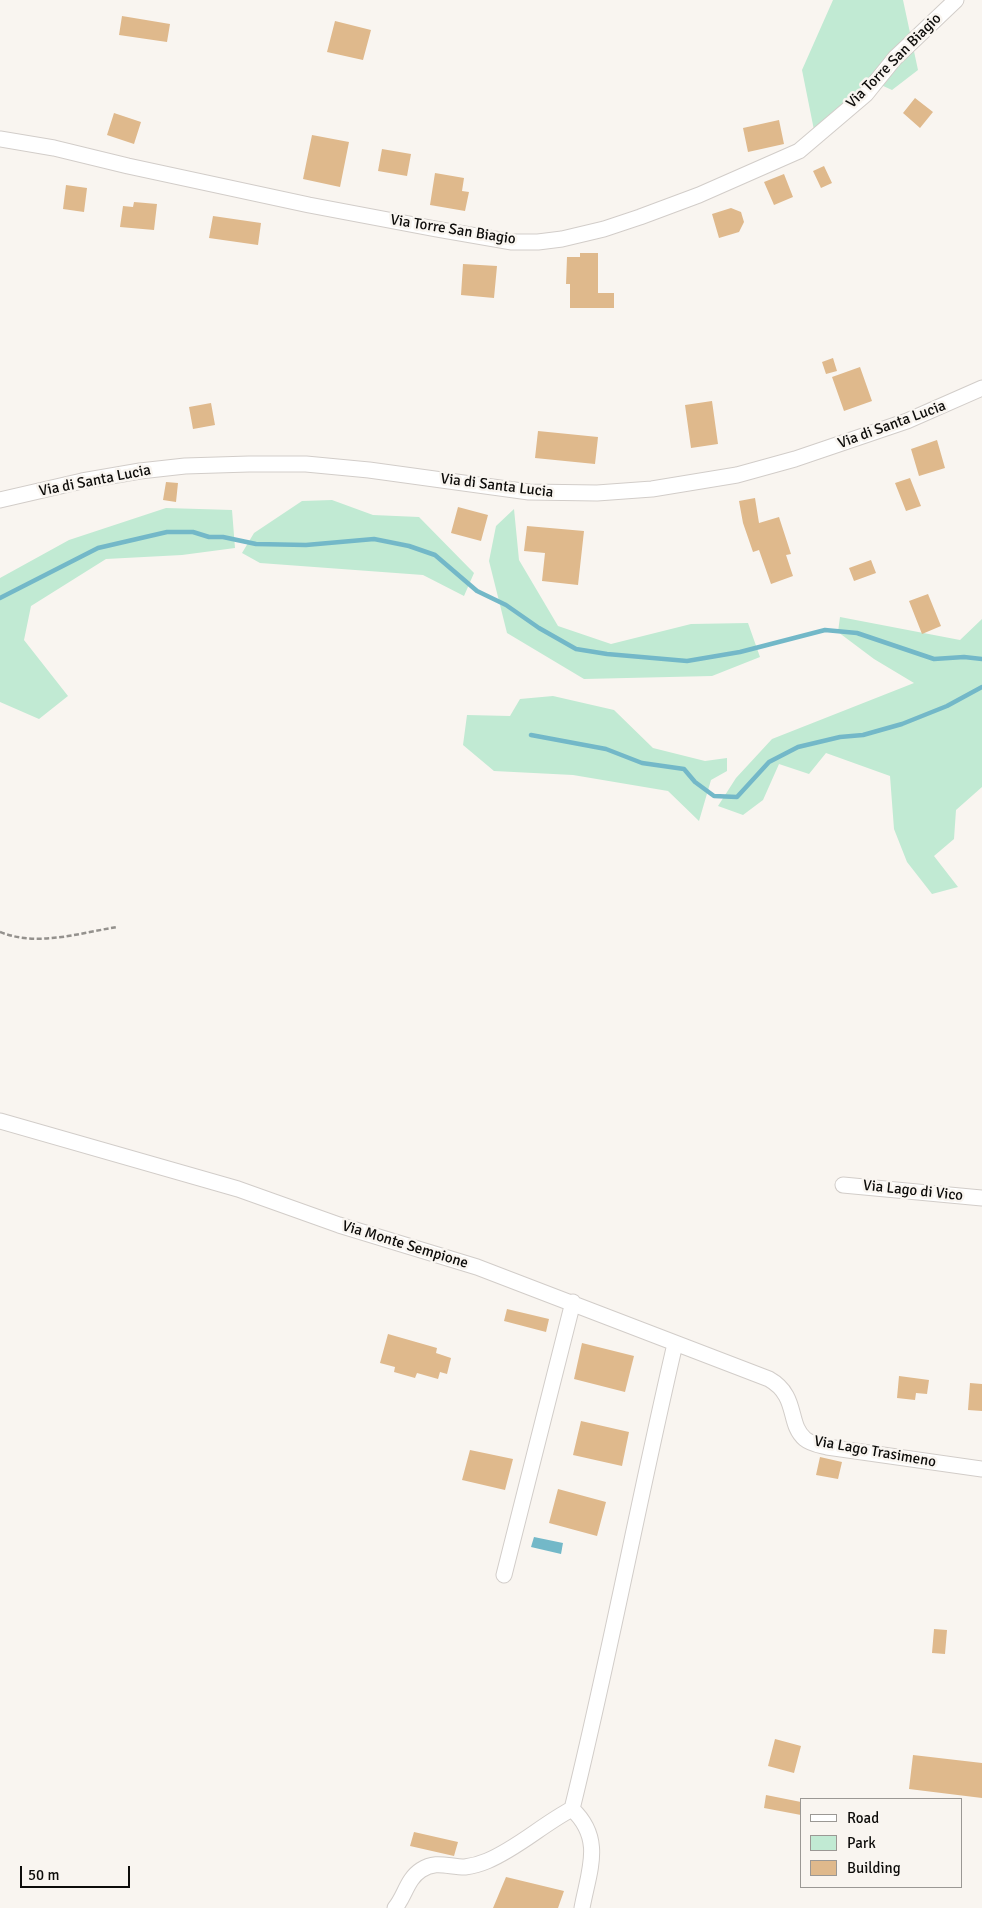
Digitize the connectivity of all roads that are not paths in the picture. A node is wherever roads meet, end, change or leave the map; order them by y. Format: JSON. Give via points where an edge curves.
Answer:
{"nodes":[{"id":1,"x":956,"y":0,"type":"edge"},
{"id":2,"x":0,"y":139,"type":"edge"},
{"id":3,"x":982,"y":388,"type":"edge"},
{"id":4,"x":0,"y":500,"type":"edge"},
{"id":5,"x":0,"y":1121,"type":"edge"},
{"id":6,"x":843,"y":1184,"type":"dead end"},
{"id":7,"x":982,"y":1198,"type":"edge"},
{"id":8,"x":573,"y":1302,"type":"junction"},
{"id":9,"x":675,"y":1344,"type":"junction"},
{"id":10,"x":790,"y":1405,"type":"joint"},
{"id":11,"x":982,"y":1469,"type":"edge"},
{"id":12,"x":504,"y":1576,"type":"dead end"},
{"id":13,"x":572,"y":1808,"type":"junction"},
{"id":14,"x":395,"y":1908,"type":"edge"},
{"id":15,"x":582,"y":1908,"type":"edge"}],
"edges":[{"from":1,"to":2,"type":"street","name":"Via Torre San Biagio","via":[[895,58],[866,94],[799,151],[640,217],[556,240],[512,242],[436,229]]},
{"from":3,"to":4,"type":"street","name":"Via di Santa Lucia","via":[[907,421],[788,461],[736,475],[652,488],[597,493],[529,492],[369,470],[306,464],[249,464],[140,471]]},
{"from":5,"to":8,"type":"street","name":"Via Monte Sempione","via":[[238,1189]]},
{"from":6,"to":7,"type":"street","name":"Via Lago di Vico"},
{"from":8,"to":9,"type":"street","name":"Via Monte Sempione"},
{"from":8,"to":12,"type":"street"},
{"from":9,"to":10,"type":"street","name":"Via Monte Sempione","via":[[769,1379],[784,1392]]},
{"from":9,"to":13,"type":"street"},
{"from":10,"to":11,"type":"street","name":"Via Lago Trasimeno","via":[[800,1434],[810,1443]]},
{"from":13,"to":14,"type":"street","via":[[488,1861],[465,1867],[436,1864],[423,1869],[411,1881]]},
{"from":13,"to":15,"type":"street","via":[[586,1824],[592,1841]]}]}
